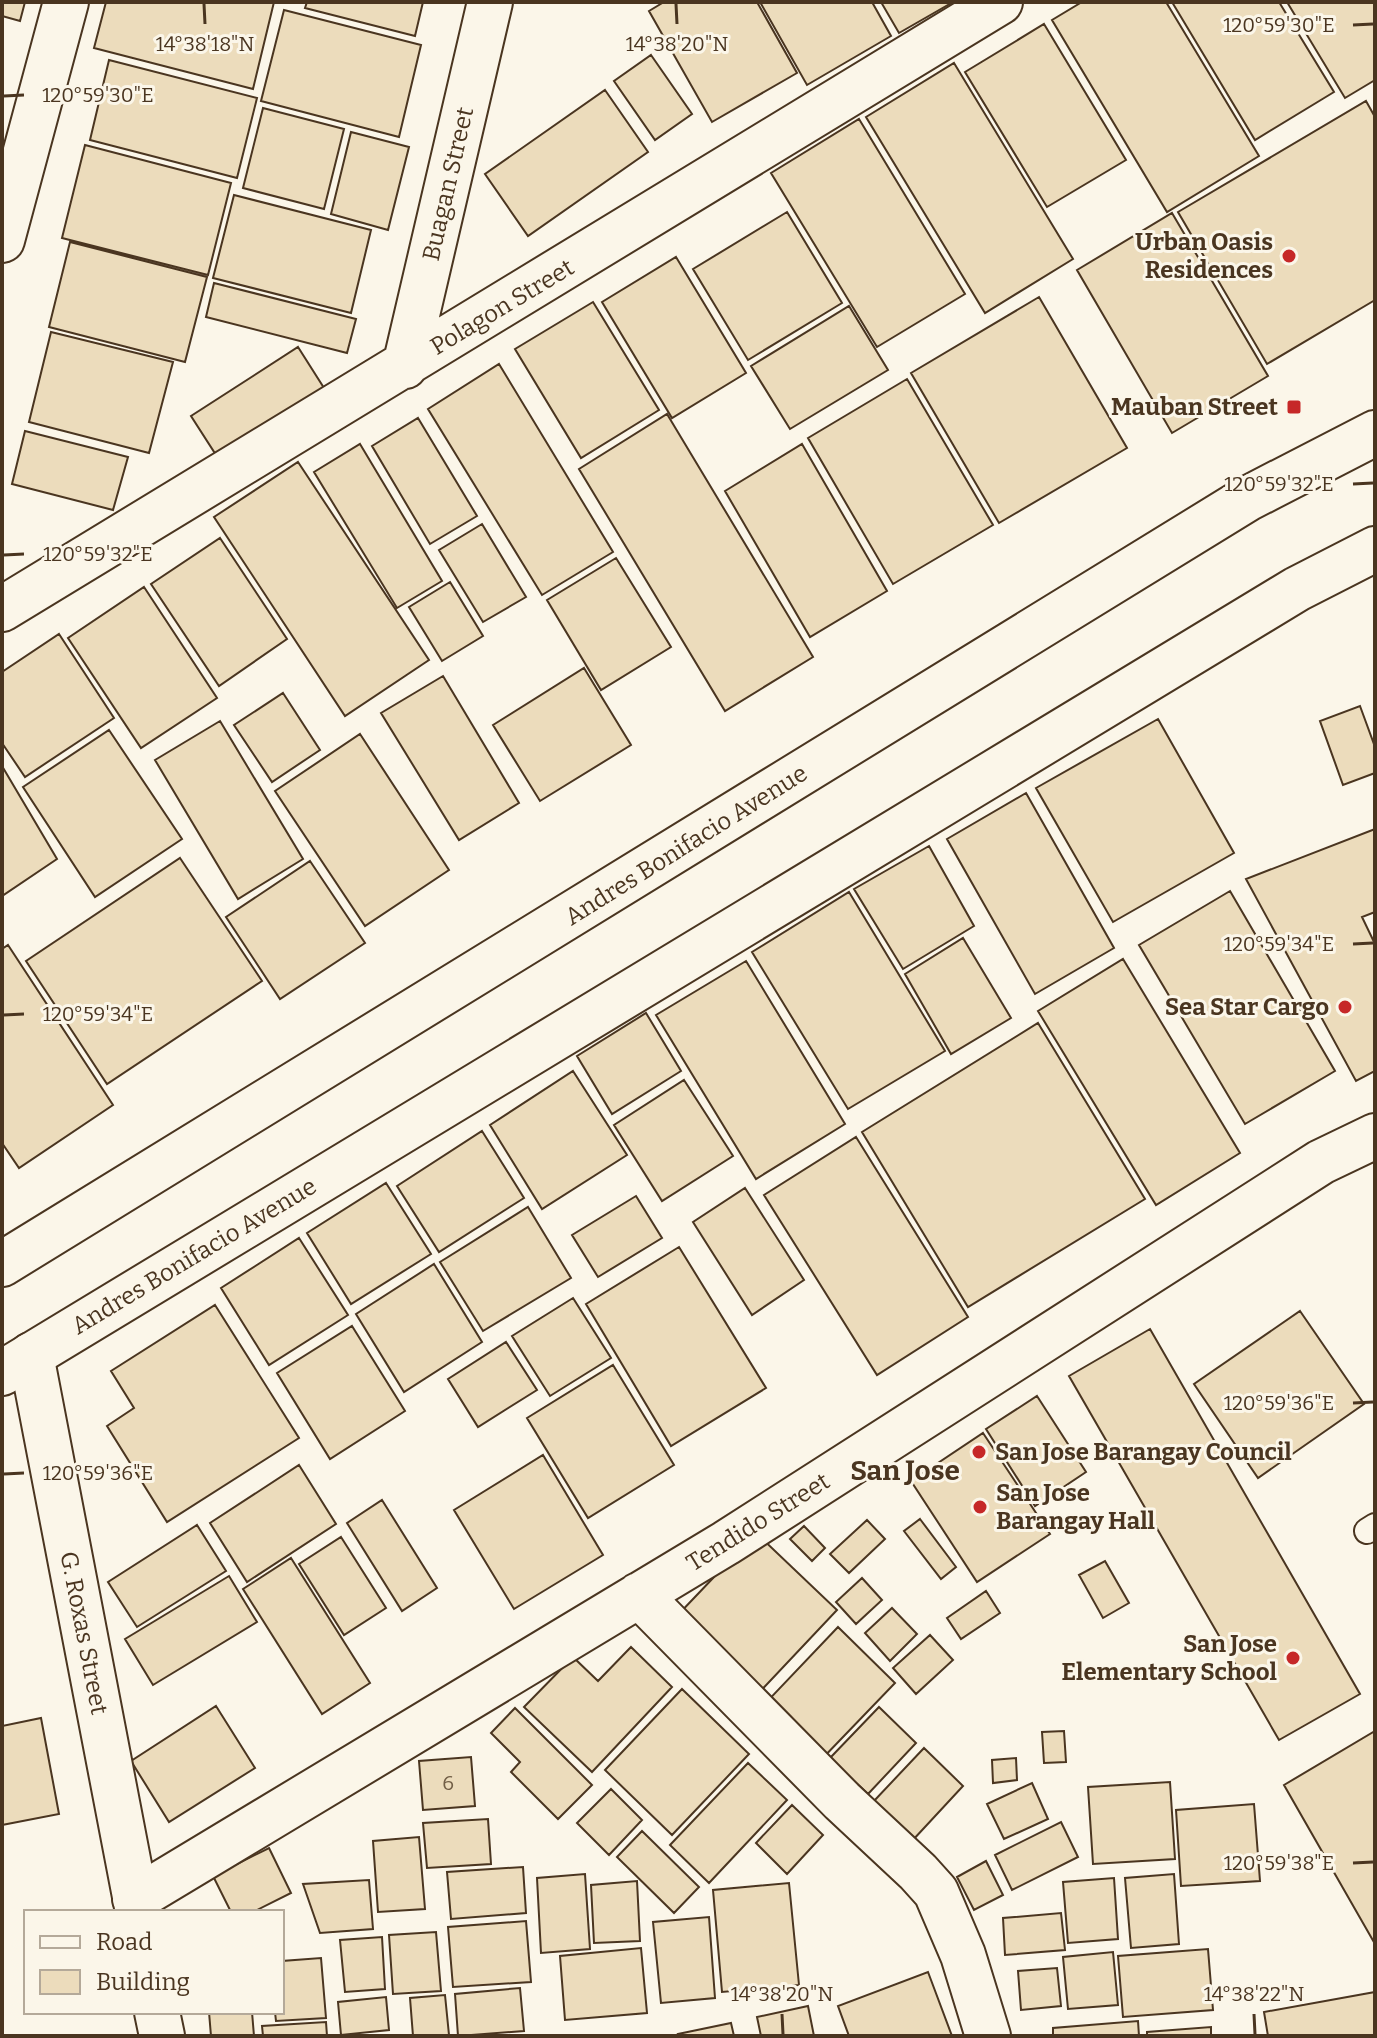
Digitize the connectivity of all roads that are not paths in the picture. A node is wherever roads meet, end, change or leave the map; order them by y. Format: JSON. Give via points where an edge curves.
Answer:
{"nodes":[{"id":1,"x":66,"y":2,"type":"edge"},
{"id":2,"x":490,"y":2,"type":"edge"},
{"id":3,"x":1000,"y":2,"type":"edge"},
{"id":4,"x":2,"y":240,"type":"edge"},
{"id":5,"x":405,"y":366,"type":"junction"},
{"id":6,"x":1375,"y":433,"type":"edge"},
{"id":7,"x":1375,"y":549,"type":"edge"},
{"id":8,"x":2,"y":609,"type":"edge"},
{"id":9,"x":1375,"y":1136,"type":"edge"},
{"id":10,"x":2,"y":1264,"type":"edge"},
{"id":11,"x":16,"y":1364,"type":"edge"},
{"id":12,"x":639,"y":1595,"type":"junction"},
{"id":13,"x":136,"y":1906,"type":"edge"},
{"id":14,"x":157,"y":2014,"type":"edge"},
{"id":15,"x":162,"y":2036,"type":"edge"},
{"id":16,"x":988,"y":2036,"type":"edge"}],
"edges":[{"from":1,"to":4,"type":"street"},
{"from":2,"to":5,"type":"street","name":"Buagan Street"},
{"from":3,"to":5,"type":"street","name":"Polagon Street"},
{"from":5,"to":8,"type":"street","name":"Polagon Street"},
{"from":6,"to":10,"type":"street","name":"Andres Bonifacio Avenue","via":[[1247,499]]},
{"from":7,"to":11,"type":"street","name":"Andres Bonifacio Avenue","via":[[1283,597]]},
{"from":9,"to":12,"type":"street","name":"Tendido Street","via":[[1321,1162]]},
{"from":11,"to":13,"type":"street","name":"G. Roxas Street"},
{"from":12,"to":13,"type":"street","name":"Tendido Street"},
{"from":12,"to":16,"type":"street","via":[[936,1892]]},
{"from":14,"to":15,"type":"street"}]}
